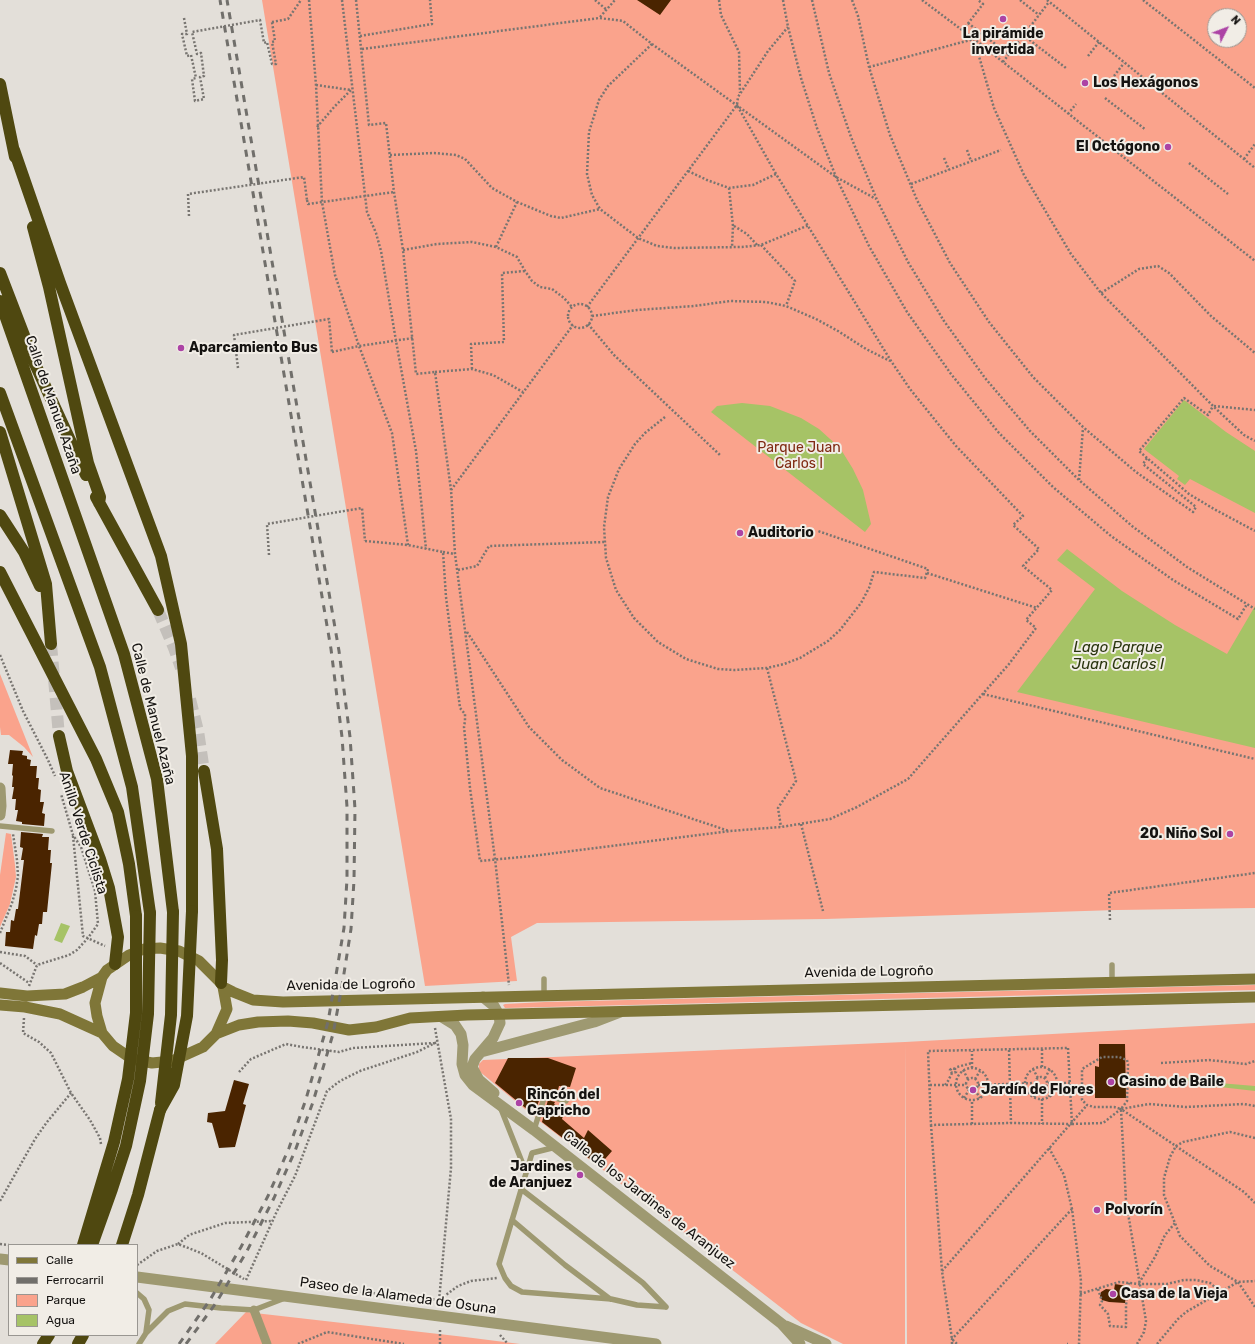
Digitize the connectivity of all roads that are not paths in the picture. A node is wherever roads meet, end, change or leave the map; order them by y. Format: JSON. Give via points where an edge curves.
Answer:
{"nodes":[{"id":1,"x":0,"y":84,"type":"edge"},
{"id":2,"x":14,"y":150,"type":"junction"},
{"id":3,"x":0,"y":274,"type":"edge"},
{"id":4,"x":0,"y":301,"type":"edge"},
{"id":5,"x":0,"y":393,"type":"edge"},
{"id":6,"x":0,"y":432,"type":"edge"},
{"id":7,"x":99,"y":503,"type":"junction"},
{"id":8,"x":0,"y":515,"type":"edge"},
{"id":9,"x":0,"y":572,"type":"edge"},
{"id":10,"x":158,"y":610,"type":"tunnel mouth"},
{"id":11,"x":49,"y":618,"type":"junction"},
{"id":12,"x":51,"y":644,"type":"tunnel mouth"},
{"id":13,"x":59,"y":736,"type":"tunnel mouth"},
{"id":14,"x":204,"y":771,"type":"tunnel mouth"},
{"id":15,"x":0,"y":788,"type":"edge"},
{"id":16,"x":0,"y":815,"type":"edge"},
{"id":17,"x":0,"y":826,"type":"edge"},
{"id":18,"x":52,"y":831,"type":"dead end"},
{"id":19,"x":115,"y":964,"type":"junction"},
{"id":20,"x":1112,"y":965,"type":"dead end"},
{"id":21,"x":102,"y":977,"type":"junction"},
{"id":22,"x":544,"y":979,"type":"dead end"},
{"id":23,"x":1255,"y":979,"type":"edge"},
{"id":24,"x":1112,"y":982,"type":"junction"},
{"id":25,"x":222,"y":985,"type":"junction"},
{"id":26,"x":0,"y":992,"type":"edge"},
{"id":27,"x":544,"y":995,"type":"junction"},
{"id":28,"x":483,"y":997,"type":"junction"},
{"id":29,"x":1255,"y":997,"type":"edge"},
{"id":30,"x":0,"y":1005,"type":"edge"},
{"id":31,"x":620,"y":1012,"type":"junction"},
{"id":32,"x":499,"y":1015,"type":"junction"},
{"id":33,"x":442,"y":1017,"type":"junction"},
{"id":34,"x":102,"y":1033,"type":"junction"},
{"id":35,"x":216,"y":1034,"type":"junction"},
{"id":36,"x":481,"y":1052,"type":"junction"},
{"id":37,"x":566,"y":1101,"type":"dead end"},
{"id":38,"x":500,"y":1106,"type":"junction"},
{"id":39,"x":160,"y":1110,"type":"junction"},
{"id":40,"x":524,"y":1122,"type":"junction"},
{"id":41,"x":534,"y":1130,"type":"junction"},
{"id":42,"x":556,"y":1147,"type":"junction"},
{"id":43,"x":526,"y":1172,"type":"junction"},
{"id":44,"x":521,"y":1189,"type":"junction"},
{"id":45,"x":512,"y":1220,"type":"junction"},
{"id":46,"x":83,"y":1244,"type":"edge"},
{"id":47,"x":92,"y":1244,"type":"edge"},
{"id":48,"x":122,"y":1244,"type":"edge"},
{"id":49,"x":138,"y":1277,"type":"edge"},
{"id":50,"x":138,"y":1294,"type":"edge"},
{"id":51,"x":289,"y":1297,"type":"junction"},
{"id":52,"x":611,"y":1299,"type":"junction"},
{"id":53,"x":254,"y":1310,"type":"junction"},
{"id":54,"x":782,"y":1324,"type":"junction"},
{"id":55,"x":146,"y":1333,"type":"junction"},
{"id":56,"x":140,"y":1344,"type":"edge"},
{"id":57,"x":268,"y":1344,"type":"edge"},
{"id":58,"x":656,"y":1344,"type":"edge"},
{"id":59,"x":800,"y":1344,"type":"edge"},
{"id":60,"x":826,"y":1344,"type":"edge"}],
"edges":[{"from":1,"to":2,"type":"highway"},
{"from":2,"to":7,"type":"highway","via":[[88,463],[100,497]]},
{"from":2,"to":39,"type":"highway","bridge":true,"via":[[60,284],[161,556],[181,644],[192,756],[192,911],[187,1016],[174,1085]]},
{"from":3,"to":7,"type":"highway","via":[[35,364]]},
{"from":4,"to":39,"type":"highway","name":"Calle de Manuel Azaña","bridge":true,"via":[[124,654],[157,779],[173,912],[171,1016]]},
{"from":5,"to":47,"type":"highway","bridge":true,"via":[[100,667],[132,787],[150,913],[148,1014],[140,1081],[126,1146]]},
{"from":6,"to":11,"type":"highway","via":[[46,584]]},
{"from":7,"to":10,"type":"highway"},
{"from":8,"to":11,"type":"highway","via":[[24,552],[40,586]]},
{"from":9,"to":46,"type":"highway","bridge":true,"via":[[96,759],[118,812],[136,916],[136,1013],[128,1079],[114,1142]]},
{"from":11,"to":12,"type":"highway"},
{"from":13,"to":19,"type":"highway","via":[[67,771],[109,888],[118,938]]},
{"from":14,"to":25,"type":"highway","via":[[217,849]]},
{"from":15,"to":16,"type":"street"},
{"from":17,"to":18,"type":"lane"},
{"from":19,"to":21,"type":"main road"},
{"from":19,"to":25,"type":"main road","via":[[144,949],[179,951],[199,961]]},
{"from":20,"to":24,"type":"lane"},
{"from":21,"to":26,"type":"main road","via":[[65,994],[27,996]]},
{"from":21,"to":34,"type":"main road","via":[[95,1003]]},
{"from":22,"to":27,"type":"lane"},
{"from":23,"to":24,"type":"main road","name":"Avenida de Logroño"},
{"from":24,"to":27,"type":"main road","name":"Avenida de Logroño"},
{"from":25,"to":28,"type":"main road","name":"Avenida de Logroño","via":[[254,1000],[283,1002]]},
{"from":25,"to":35,"type":"main road","via":[[227,1008]]},
{"from":27,"to":28,"type":"main road","name":"Avenida de Logroño"},
{"from":28,"to":32,"type":"street","via":[[494,1006]]},
{"from":29,"to":31,"type":"main road"},
{"from":30,"to":34,"type":"main road","via":[[60,1014]]},
{"from":31,"to":32,"type":"main road"},
{"from":31,"to":36,"type":"street","via":[[594,1022]]},
{"from":32,"to":33,"type":"main road"},
{"from":32,"to":36,"type":"street","via":[[500,1023],[493,1038]]},
{"from":33,"to":35,"type":"main road","via":[[410,1018],[376,1027],[349,1030],[313,1023],[258,1022],[239,1025]]},
{"from":33,"to":38,"type":"street","name":"Calle de los Jardines de Aranjuez","via":[[455,1025],[461,1034],[465,1074],[473,1085]]},
{"from":34,"to":35,"type":"main road","via":[[113,1046],[132,1059],[152,1063],[172,1061],[189,1054],[203,1047]]},
{"from":36,"to":40,"type":"street","via":[[472,1067],[479,1080]]},
{"from":37,"to":41,"type":"lane","via":[[545,1095]]},
{"from":38,"to":40,"type":"street","name":"Calle de los Jardines de Aranjuez"},
{"from":38,"to":43,"type":"lane"},
{"from":39,"to":48,"type":"highway","name":"Calle de Manuel Azaña"},
{"from":40,"to":41,"type":"street","name":"Calle de los Jardines de Aranjuez"},
{"from":41,"to":42,"type":"street","name":"Calle de los Jardines de Aranjuez"},
{"from":42,"to":43,"type":"lane","via":[[532,1153]]},
{"from":42,"to":54,"type":"street","name":"Calle de los Jardines de Aranjuez"},
{"from":43,"to":44,"type":"lane"},
{"from":44,"to":45,"type":"lane"},
{"from":44,"to":52,"type":"lane","via":[[643,1283],[666,1307],[637,1305]]},
{"from":45,"to":52,"type":"lane","via":[[565,1265]]},
{"from":45,"to":52,"type":"lane","via":[[499,1264],[511,1286],[522,1292]]},
{"from":49,"to":51,"type":"street","name":"Paseo de la Alameda de Osuna"},
{"from":50,"to":55,"type":"lane","via":[[144,1299],[149,1310]]},
{"from":51,"to":53,"type":"lane"},
{"from":51,"to":58,"type":"street","name":"Paseo de la Alameda de Osuna"},
{"from":53,"to":55,"type":"lane","via":[[185,1304],[168,1312]]},
{"from":53,"to":57,"type":"street"},
{"from":54,"to":59,"type":"street","name":"Calle de los Jardines de Aranjuez"},
{"from":54,"to":60,"type":"street","name":"Calle de los Jardines de Aranjuez"},
{"from":55,"to":56,"type":"lane"}]}
